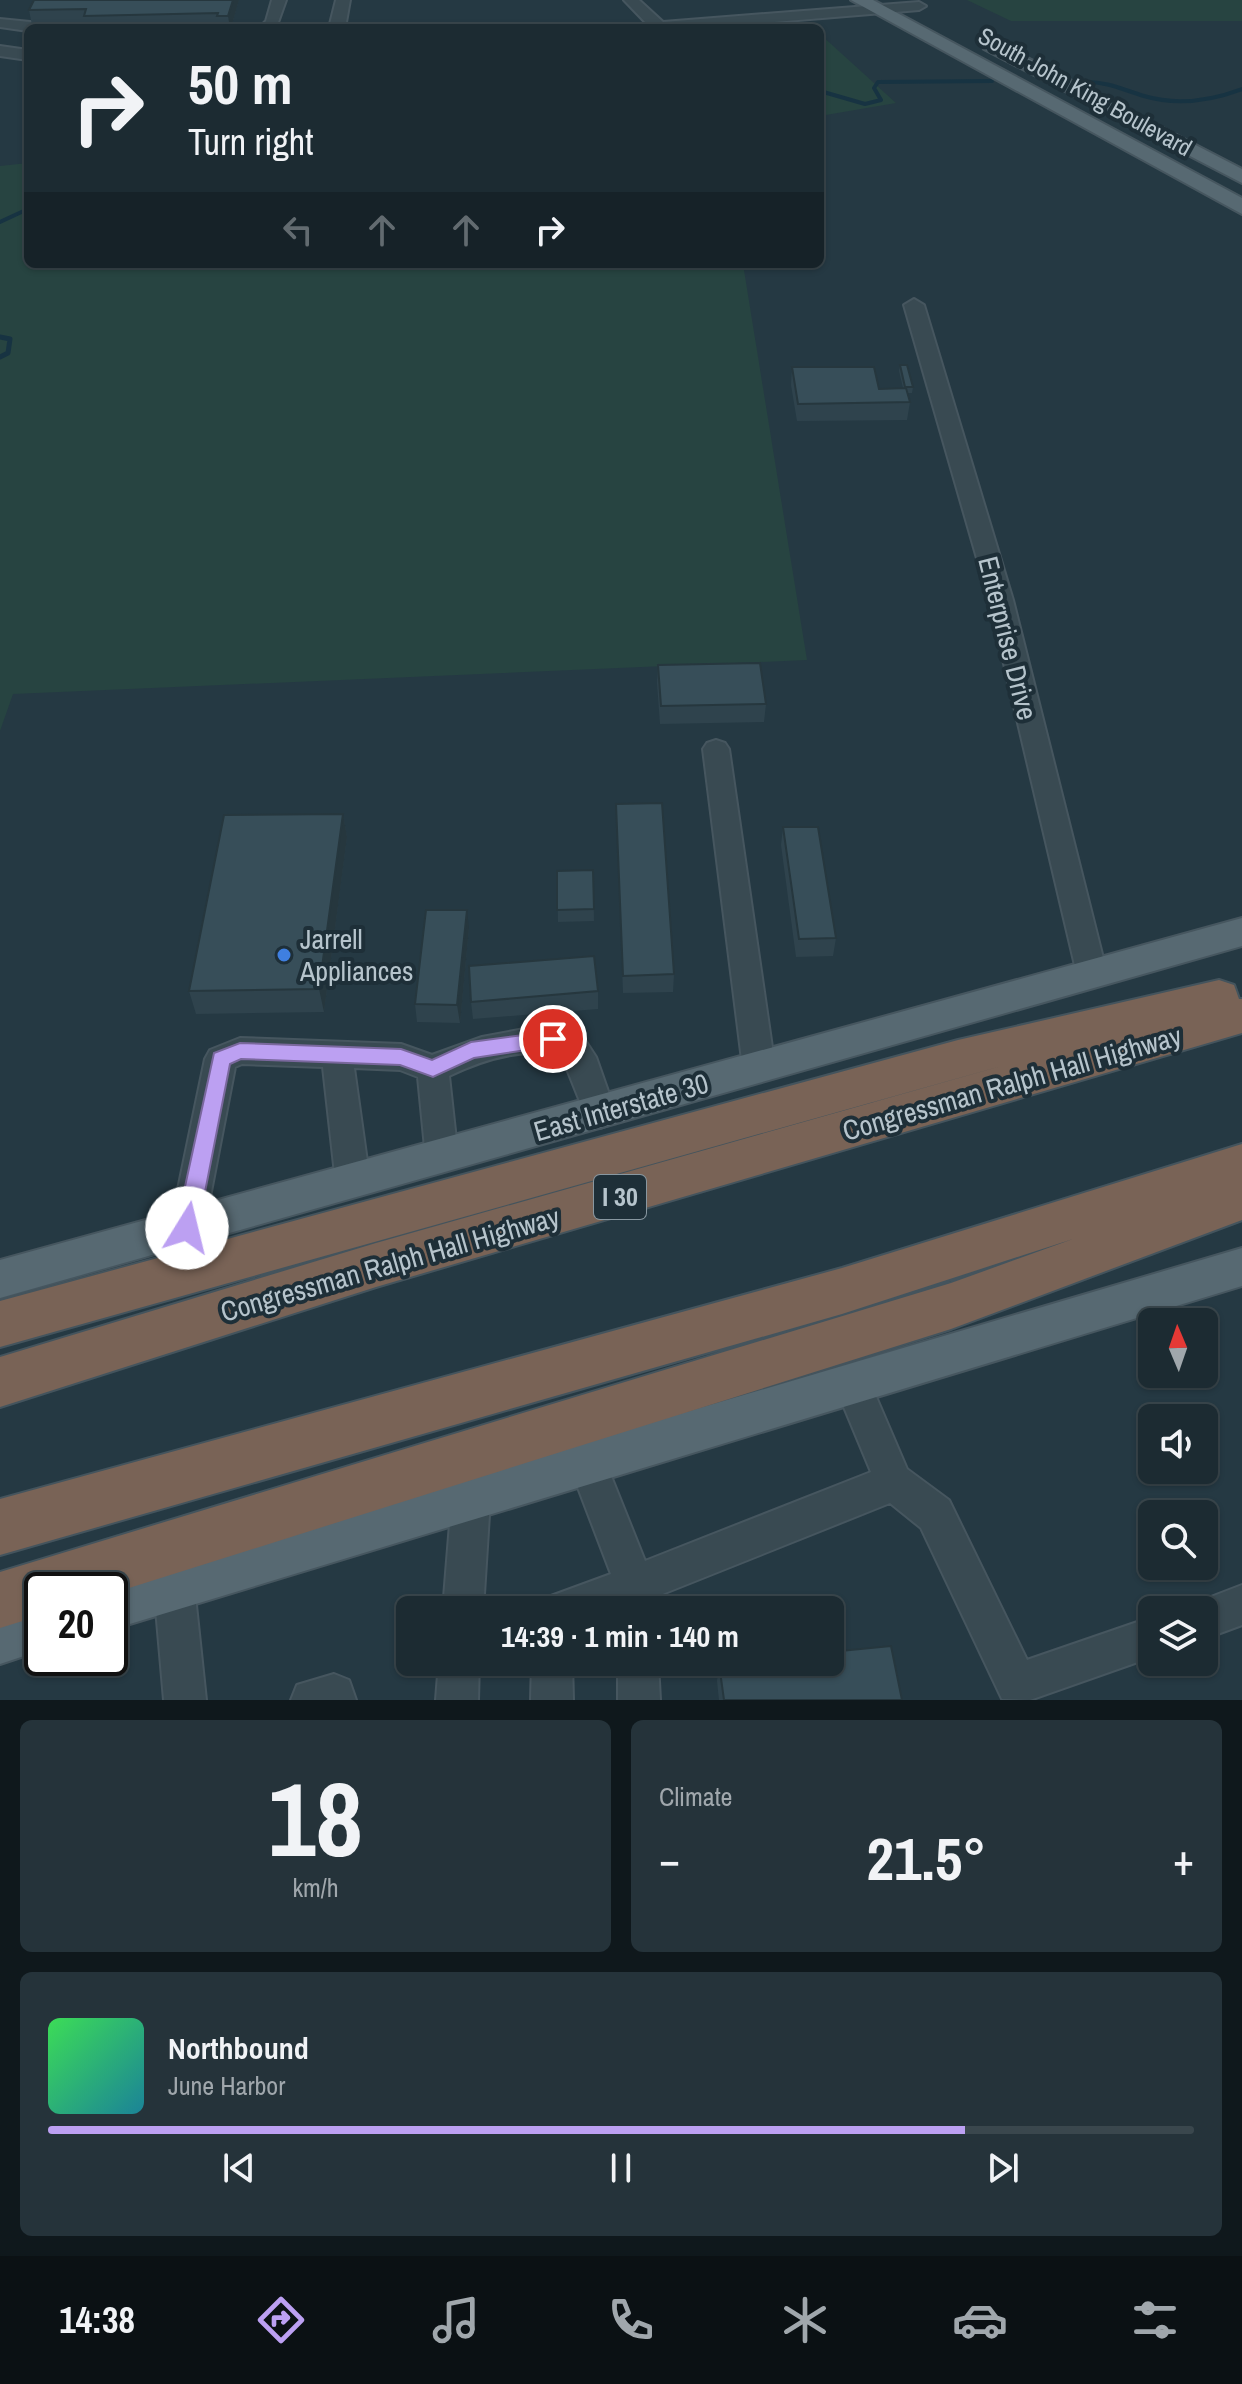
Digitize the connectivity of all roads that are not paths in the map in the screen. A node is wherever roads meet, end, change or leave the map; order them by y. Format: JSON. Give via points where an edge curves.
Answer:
{"nodes":[{"id":1,"x":279,"y":0,"type":"edge"},
{"id":2,"x":343,"y":0,"type":"edge"},
{"id":3,"x":631,"y":0,"type":"edge"},
{"id":4,"x":920,"y":7,"type":"edge"},
{"id":5,"x":877,"y":9,"type":"edge"},
{"id":6,"x":8,"y":24,"type":"edge"},
{"id":7,"x":272,"y":24,"type":"edge"},
{"id":8,"x":338,"y":24,"type":"edge"},
{"id":9,"x":652,"y":24,"type":"edge"},
{"id":10,"x":702,"y":24,"type":"edge"},
{"id":11,"x":792,"y":24,"type":"edge"},
{"id":12,"x":977,"y":37,"type":"dead end"},
{"id":13,"x":0,"y":38,"type":"edge"},
{"id":14,"x":24,"y":43,"type":"edge"},
{"id":15,"x":0,"y":51,"type":"edge"},
{"id":16,"x":24,"y":54,"type":"edge"},
{"id":17,"x":1242,"y":177,"type":"edge"},
{"id":18,"x":1242,"y":207,"type":"edge"},
{"id":19,"x":914,"y":305,"type":"dead end"},
{"id":20,"x":716,"y":749,"type":"dead end"},
{"id":21,"x":1242,"y":932,"type":"edge"},
{"id":22,"x":1092,"y":974,"type":"junction"},
{"id":23,"x":1242,"y":992,"type":"edge"},
{"id":24,"x":1242,"y":1016,"type":"edge"},
{"id":25,"x":337,"y":1055,"type":"junction"},
{"id":26,"x":759,"y":1068,"type":"junction"},
{"id":27,"x":433,"y":1069,"type":"junction"},
{"id":28,"x":600,"y":1114,"type":"junction"},
{"id":29,"x":442,"y":1158,"type":"junction"},
{"id":30,"x":1242,"y":1164,"type":"edge"},
{"id":31,"x":353,"y":1183,"type":"junction"},
{"id":32,"x":1242,"y":1199,"type":"edge"},
{"id":33,"x":187,"y":1228,"type":"junction"},
{"id":34,"x":1242,"y":1267,"type":"edge"},
{"id":35,"x":0,"y":1279,"type":"edge"},
{"id":36,"x":0,"y":1324,"type":"edge"},
{"id":37,"x":0,"y":1382,"type":"edge"},
{"id":38,"x":852,"y":1383,"type":"junction"},
{"id":39,"x":588,"y":1464,"type":"junction"},
{"id":40,"x":894,"y":1482,"type":"junction"},
{"id":41,"x":471,"y":1499,"type":"junction"},
{"id":42,"x":0,"y":1527,"type":"edge"},
{"id":43,"x":174,"y":1586,"type":"junction"},
{"id":44,"x":464,"y":1596,"type":"edge"},
{"id":45,"x":634,"y":1596,"type":"edge"},
{"id":46,"x":639,"y":1596,"type":"edge"},
{"id":47,"x":0,"y":1600,"type":"edge"},
{"id":48,"x":128,"y":1600,"type":"edge"},
{"id":49,"x":1242,"y":1605,"type":"edge"},
{"id":50,"x":1218,"y":1614,"type":"edge"},
{"id":51,"x":24,"y":1632,"type":"edge"},
{"id":52,"x":0,"y":1639,"type":"edge"},
{"id":53,"x":1138,"y":1642,"type":"edge"},
{"id":54,"x":458,"y":1676,"type":"edge"},
{"id":55,"x":552,"y":1676,"type":"edge"},
{"id":56,"x":638,"y":1676,"type":"edge"},
{"id":57,"x":185,"y":1700,"type":"edge"},
{"id":58,"x":312,"y":1700,"type":"edge"},
{"id":59,"x":335,"y":1700,"type":"edge"},
{"id":60,"x":457,"y":1700,"type":"edge"},
{"id":61,"x":552,"y":1700,"type":"edge"},
{"id":62,"x":639,"y":1700,"type":"edge"}],
"edges":[{"from":1,"to":7,"type":"street"},
{"from":2,"to":8,"type":"street"},
{"from":3,"to":9,"type":"street"},
{"from":4,"to":5,"type":"street"},
{"from":5,"to":10,"type":"street"},
{"from":5,"to":11,"type":"street"},
{"from":5,"to":18,"type":"main road","name":"South John King Boulevard"},
{"from":6,"to":13,"type":"street"},
{"from":12,"to":17,"type":"main road","name":"South John King Boulevard"},
{"from":13,"to":14,"type":"street"},
{"from":15,"to":16,"type":"street"},
{"from":19,"to":22,"type":"street","name":"Enterprise Drive","via":[[1004,613]]},
{"from":20,"to":26,"type":"street"},
{"from":21,"to":22,"type":"main road","name":"East Interstate 30"},
{"from":22,"to":26,"type":"main road","name":"East Interstate 30"},
{"from":23,"to":36,"type":"highway","via":[[943,1062]]},
{"from":24,"to":37,"type":"highway","name":"Congressman Ralph Hall Highway","number":"I 30","via":[[376,1265]]},
{"from":25,"to":27,"type":"street","via":[[401,1057]]},
{"from":25,"to":31,"type":"street"},
{"from":25,"to":33,"type":"street","via":[[240,1051],[221,1059]]},
{"from":26,"to":28,"type":"main road","name":"East Interstate 30"},
{"from":27,"to":28,"type":"street","via":[[471,1050],[553,1039],[570,1043]]},
{"from":27,"to":29,"type":"street"},
{"from":28,"to":29,"type":"main road","name":"East Interstate 30"},
{"from":29,"to":31,"type":"main road","name":"East Interstate 30"},
{"from":30,"to":42,"type":"highway","via":[[842,1291]]},
{"from":31,"to":33,"type":"main road","name":"East Interstate 30"},
{"from":32,"to":47,"type":"highway","via":[[951,1306]]},
{"from":33,"to":35,"type":"main road","name":"East Interstate 30"},
{"from":34,"to":38,"type":"main road"},
{"from":38,"to":39,"type":"main road"},
{"from":38,"to":40,"type":"street"},
{"from":39,"to":41,"type":"main road"},
{"from":39,"to":45,"type":"street"},
{"from":40,"to":46,"type":"street"},
{"from":40,"to":53,"type":"street","via":[[935,1514],[1017,1684]]},
{"from":41,"to":43,"type":"main road"},
{"from":41,"to":44,"type":"street"},
{"from":43,"to":48,"type":"main road"},
{"from":43,"to":57,"type":"street"},
{"from":49,"to":50,"type":"street"},
{"from":51,"to":52,"type":"main road"},
{"from":54,"to":60,"type":"street"},
{"from":55,"to":61,"type":"street"},
{"from":56,"to":62,"type":"street"},
{"from":58,"to":59,"type":"street","via":[[334,1695]]}]}
